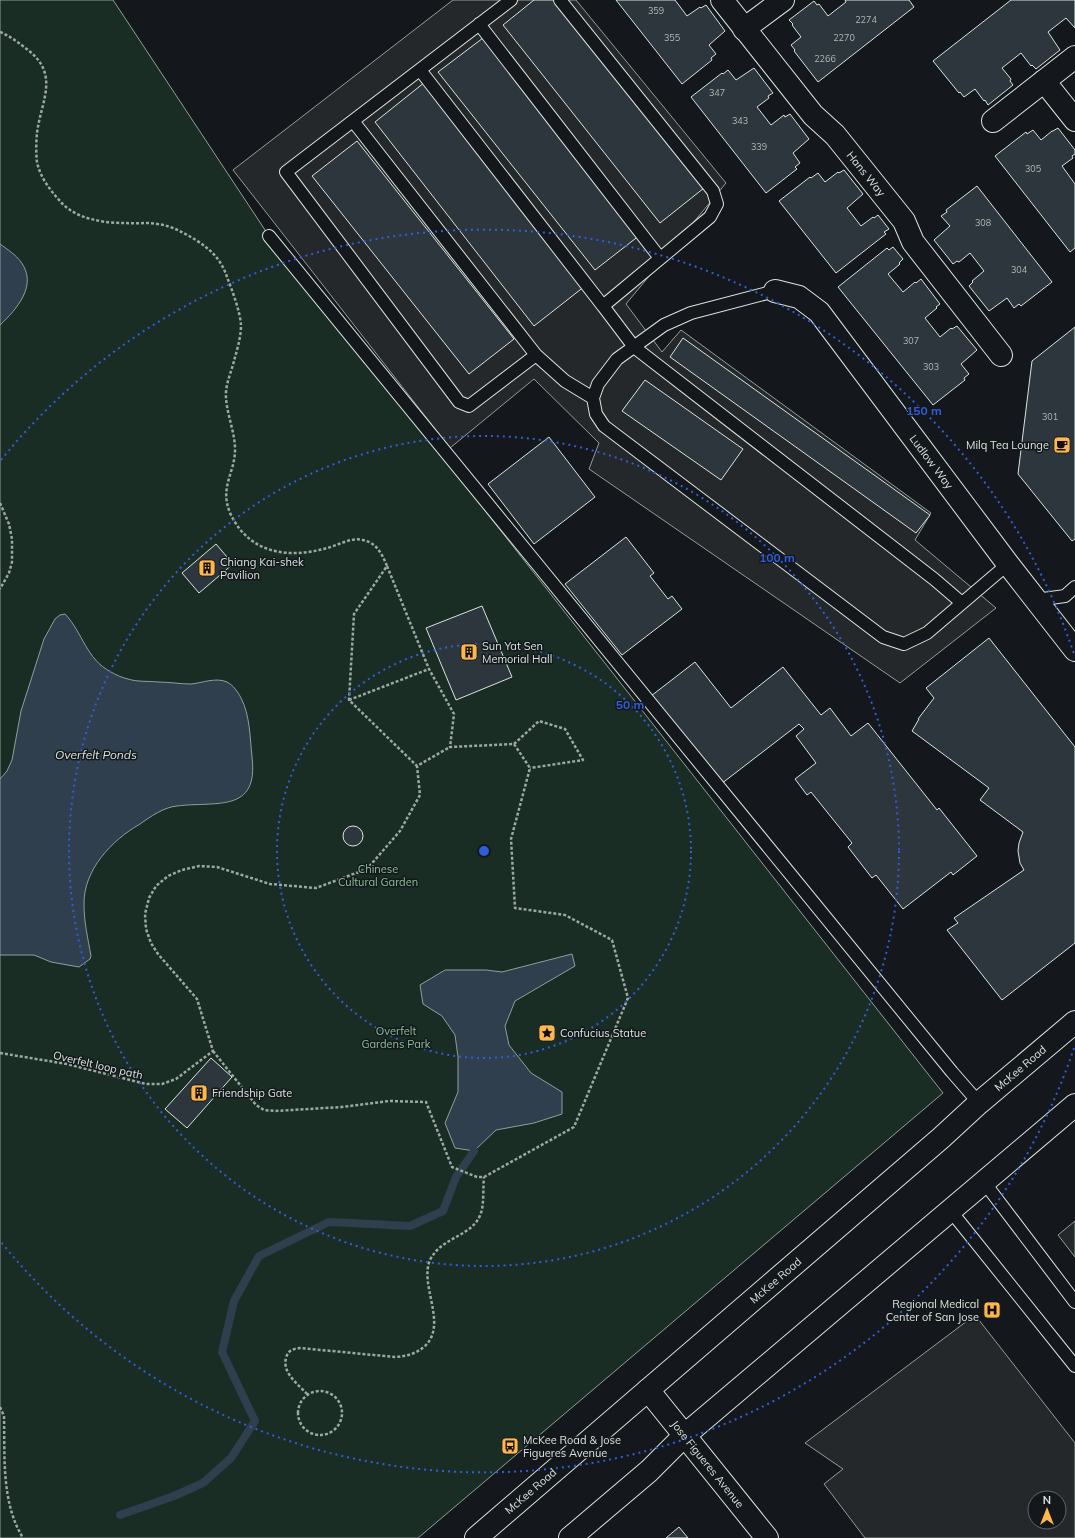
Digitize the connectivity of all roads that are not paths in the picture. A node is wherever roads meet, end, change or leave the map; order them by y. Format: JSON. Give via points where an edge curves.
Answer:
{"nodes":[{"id":1,"x":512,"y":0,"type":"edge"},
{"id":2,"x":560,"y":0,"type":"edge"},
{"id":3,"x":722,"y":0,"type":"edge"},
{"id":4,"x":783,"y":0,"type":"edge"},
{"id":5,"x":480,"y":24,"type":"junction"},
{"id":6,"x":744,"y":29,"type":"junction"},
{"id":7,"x":1075,"y":57,"type":"edge"},
{"id":8,"x":420,"y":70,"type":"junction"},
{"id":9,"x":1044,"y":81,"type":"junction"},
{"id":10,"x":1075,"y":120,"type":"edge"},
{"id":11,"x":353,"y":121,"type":"junction"},
{"id":12,"x":992,"y":121,"type":"dead end"},
{"id":13,"x":269,"y":236,"type":"dead end"},
{"id":14,"x":660,"y":258,"type":"junction"},
{"id":15,"x":775,"y":291,"type":"joint"},
{"id":16,"x":603,"y":306,"type":"junction"},
{"id":17,"x":634,"y":347,"type":"junction"},
{"id":18,"x":536,"y":355,"type":"junction"},
{"id":19,"x":1001,"y":355,"type":"dead end"},
{"id":20,"x":593,"y":398,"type":"junction"},
{"id":21,"x":1008,"y":564,"type":"junction"},
{"id":22,"x":1075,"y":587,"type":"edge"},
{"id":23,"x":1036,"y":600,"type":"junction"},
{"id":24,"x":962,"y":603,"type":"junction"},
{"id":25,"x":1075,"y":650,"type":"edge"},
{"id":26,"x":1075,"y":1022,"type":"edge"},
{"id":27,"x":979,"y":1104,"type":"junction"},
{"id":28,"x":1075,"y":1105,"type":"edge"},
{"id":29,"x":984,"y":1182,"type":"junction"},
{"id":30,"x":950,"y":1210,"type":"junction"},
{"id":31,"x":1075,"y":1302,"type":"edge"},
{"id":32,"x":1075,"y":1366,"type":"edge"},
{"id":33,"x":648,"y":1390,"type":"junction"},
{"id":34,"x":685,"y":1436,"type":"junction"},
{"id":35,"x":476,"y":1538,"type":"edge"},
{"id":36,"x":570,"y":1538,"type":"edge"},
{"id":37,"x":767,"y":1538,"type":"edge"}],
"edges":[{"from":1,"to":5,"type":"lane"},
{"from":2,"to":14,"type":"lane","via":[[713,191],[716,204],[710,217]]},
{"from":3,"to":6,"type":"main road","name":"Hans Way"},
{"from":4,"to":6,"type":"main road"},
{"from":5,"to":8,"type":"lane"},
{"from":5,"to":14,"type":"lane"},
{"from":6,"to":19,"type":"main road","name":"Hans Way","via":[[813,115],[835,135],[904,221],[913,242]]},
{"from":7,"to":9,"type":"main road"},
{"from":8,"to":11,"type":"lane"},
{"from":8,"to":16,"type":"lane"},
{"from":9,"to":10,"type":"main road"},
{"from":9,"to":12,"type":"main road"},
{"from":11,"to":18,"type":"lane"},
{"from":11,"to":18,"type":"lane","via":[[286,172],[459,402],[469,406]]},
{"from":13,"to":27,"type":"lane"},
{"from":14,"to":16,"type":"lane"},
{"from":15,"to":17,"type":"lane","via":[[691,313],[664,325]]},
{"from":15,"to":21,"type":"main road","name":"Ludlow Way","via":[[799,297],[819,312]]},
{"from":16,"to":17,"type":"lane"},
{"from":17,"to":20,"type":"lane","via":[[617,359],[598,384]]},
{"from":17,"to":24,"type":"lane"},
{"from":18,"to":20,"type":"lane","via":[[566,381]]},
{"from":20,"to":24,"type":"lane","via":[[596,414],[604,426],[883,637],[904,644],[927,633]]},
{"from":21,"to":23,"type":"main road","name":"Ludlow Way"},
{"from":21,"to":24,"type":"lane"},
{"from":22,"to":23,"type":"lane","via":[[1065,596]]},
{"from":23,"to":25,"type":"main road","name":"Ludlow Way"},
{"from":26,"to":27,"type":"main road","name":"McKee Road"},
{"from":27,"to":33,"type":"main road","name":"McKee Road"},
{"from":28,"to":29,"type":"main road"},
{"from":29,"to":30,"type":"main road"},
{"from":29,"to":31,"type":"lane"},
{"from":30,"to":32,"type":"lane"},
{"from":30,"to":34,"type":"main road"},
{"from":33,"to":34,"type":"main road","name":"Jose Figueres Avenue"},
{"from":33,"to":35,"type":"main road","name":"McKee Road"},
{"from":34,"to":36,"type":"main road","via":[[649,1471]]},
{"from":34,"to":37,"type":"main road","name":"Jose Figueres Avenue"}]}
